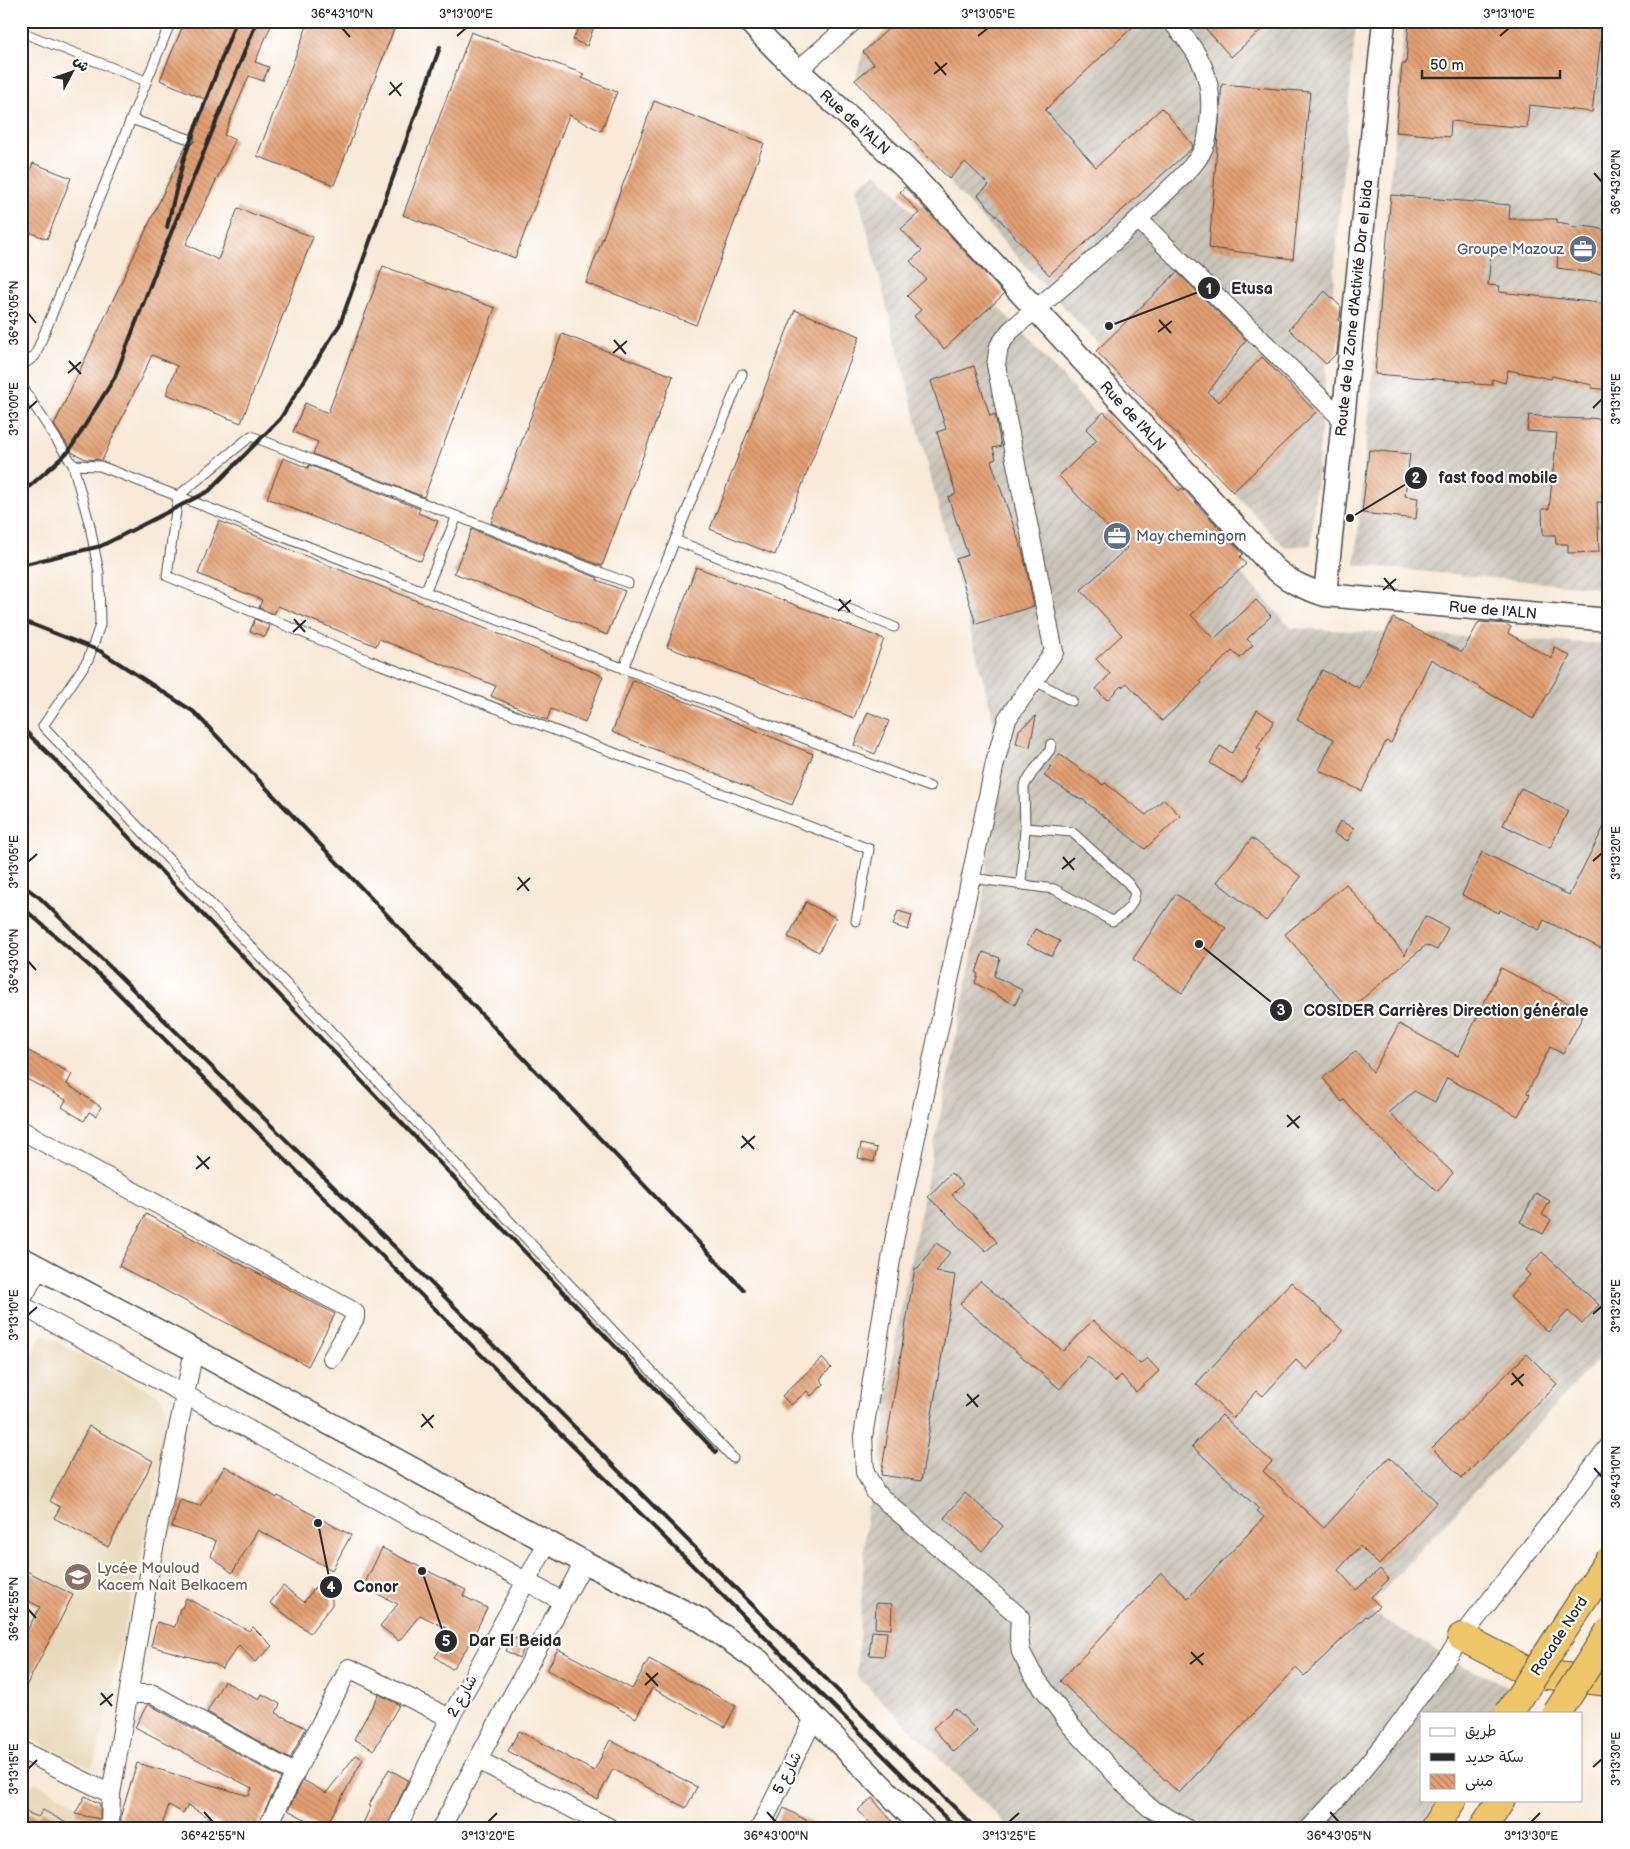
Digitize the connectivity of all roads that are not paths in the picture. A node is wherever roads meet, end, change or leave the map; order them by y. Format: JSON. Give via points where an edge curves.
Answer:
{"nodes":[{"id":1,"x":170,"y":21,"type":"edge"},
{"id":2,"x":749,"y":21,"type":"edge"},
{"id":3,"x":854,"y":21,"type":"edge"},
{"id":4,"x":1171,"y":21,"type":"edge"},
{"id":5,"x":1384,"y":21,"type":"edge"},
{"id":6,"x":21,"y":32,"type":"edge"},
{"id":7,"x":798,"y":70,"type":"junction"},
{"id":8,"x":146,"y":81,"type":"junction"},
{"id":9,"x":131,"y":119,"type":"junction"},
{"id":10,"x":188,"y":139,"type":"dead end"},
{"id":11,"x":1138,"y":219,"type":"junction"},
{"id":12,"x":1035,"y":310,"type":"junction"},
{"id":13,"x":21,"y":366,"type":"edge"},
{"id":14,"x":742,"y":374,"type":"dead end"},
{"id":15,"x":21,"y":385,"type":"edge"},
{"id":16,"x":1343,"y":420,"type":"junction"},
{"id":17,"x":73,"y":466,"type":"junction"},
{"id":18,"x":178,"y":496,"type":"junction"},
{"id":19,"x":457,"y":516,"type":"junction"},
{"id":20,"x":675,"y":540,"type":"junction"},
{"id":21,"x":628,"y":582,"type":"dead end"},
{"id":22,"x":425,"y":592,"type":"junction"},
{"id":23,"x":1325,"y":595,"type":"junction"},
{"id":24,"x":1609,"y":620,"type":"edge"},
{"id":25,"x":894,"y":627,"type":"dead end"},
{"id":26,"x":624,"y":668,"type":"junction"},
{"id":27,"x":1034,"y":680,"type":"junction"},
{"id":28,"x":1072,"y":701,"type":"dead end"},
{"id":29,"x":1051,"y":744,"type":"dead end"},
{"id":30,"x":930,"y":787,"type":"dead end"},
{"id":31,"x":1025,"y":828,"type":"junction"},
{"id":32,"x":971,"y":878,"type":"junction"},
{"id":33,"x":1021,"y":884,"type":"junction"},
{"id":34,"x":856,"y":921,"type":"dead end"},
{"id":35,"x":21,"y":1130,"type":"edge"},
{"id":36,"x":30,"y":1263,"type":"edge"},
{"id":37,"x":21,"y":1303,"type":"edge"},
{"id":38,"x":194,"y":1350,"type":"junction"},
{"id":39,"x":332,"y":1358,"type":"dead end"},
{"id":40,"x":185,"y":1395,"type":"junction"},
{"id":41,"x":1609,"y":1446,"type":"edge"},
{"id":42,"x":733,"y":1458,"type":"dead end"},
{"id":43,"x":548,"y":1542,"type":"junction"},
{"id":44,"x":1609,"y":1560,"type":"edge"},
{"id":45,"x":584,"y":1562,"type":"junction"},
{"id":46,"x":527,"y":1582,"type":"junction"},
{"id":47,"x":562,"y":1601,"type":"junction"},
{"id":48,"x":1609,"y":1632,"type":"edge"},
{"id":49,"x":1462,"y":1637,"type":"junction"},
{"id":50,"x":1609,"y":1682,"type":"edge"},
{"id":51,"x":129,"y":1694,"type":"junction"},
{"id":52,"x":1510,"y":1712,"type":"edge"},
{"id":53,"x":1558,"y":1712,"type":"edge"},
{"id":54,"x":450,"y":1718,"type":"junction"},
{"id":55,"x":814,"y":1718,"type":"junction"},
{"id":56,"x":21,"y":1750,"type":"edge"},
{"id":57,"x":478,"y":1760,"type":"junction"},
{"id":58,"x":294,"y":1773,"type":"junction"},
{"id":59,"x":111,"y":1794,"type":"junction"},
{"id":60,"x":1451,"y":1802,"type":"edge"},
{"id":61,"x":1499,"y":1802,"type":"edge"},
{"id":62,"x":273,"y":1826,"type":"edge"},
{"id":63,"x":110,"y":1828,"type":"edge"},
{"id":64,"x":397,"y":1828,"type":"edge"},
{"id":65,"x":441,"y":1828,"type":"edge"},
{"id":66,"x":610,"y":1828,"type":"edge"},
{"id":67,"x":760,"y":1828,"type":"edge"},
{"id":68,"x":923,"y":1828,"type":"edge"},
{"id":69,"x":1186,"y":1828,"type":"edge"},
{"id":70,"x":1310,"y":1828,"type":"edge"},
{"id":71,"x":1434,"y":1828,"type":"edge"},
{"id":72,"x":1483,"y":1828,"type":"edge"}],
"edges":[{"from":1,"to":8,"type":"lane"},
{"from":2,"to":7,"type":"street","name":"Rue de l'ALN"},
{"from":3,"to":7,"type":"street"},
{"from":4,"to":11,"type":"street","via":[[1200,58],[1209,82],[1206,142],[1195,163]]},
{"from":5,"to":16,"type":"street","name":"Route de la Zone d'Activité Dar el bida"},
{"from":6,"to":8,"type":"lane"},
{"from":7,"to":12,"type":"street","name":"Rue de l'ALN","via":[[896,160]]},
{"from":8,"to":9,"type":"lane"},
{"from":9,"to":10,"type":"lane"},
{"from":9,"to":13,"type":"lane","via":[[35,356]]},
{"from":11,"to":12,"type":"street"},
{"from":11,"to":16,"type":"street"},
{"from":12,"to":23,"type":"street","name":"Rue de l'ALN","via":[[1274,568],[1298,586]]},
{"from":12,"to":27,"type":"street","via":[[1010,331],[999,346],[996,365],[1054,652]]},
{"from":14,"to":20,"type":"lane"},
{"from":15,"to":17,"type":"lane"},
{"from":16,"to":23,"type":"street","name":"Route de la Zone d'Activité Dar el bida"},
{"from":17,"to":18,"type":"lane","via":[[100,466]]},
{"from":17,"to":42,"type":"lane","via":[[99,573],[100,625],[88,660],[43,726]]},
{"from":18,"to":19,"type":"lane","via":[[251,436]]},
{"from":18,"to":22,"type":"lane"},
{"from":18,"to":34,"type":"lane","via":[[167,576],[372,661],[869,849]]},
{"from":19,"to":21,"type":"lane"},
{"from":19,"to":22,"type":"lane"},
{"from":20,"to":25,"type":"lane"},
{"from":20,"to":26,"type":"lane"},
{"from":22,"to":26,"type":"lane"},
{"from":23,"to":24,"type":"street","name":"Rue de l'ALN"},
{"from":26,"to":30,"type":"lane"},
{"from":27,"to":28,"type":"lane"},
{"from":27,"to":32,"type":"street","via":[[1007,719]]},
{"from":29,"to":31,"type":"lane","via":[[1024,786]]},
{"from":31,"to":33,"type":"lane"},
{"from":31,"to":33,"type":"lane","via":[[1072,832],[1135,893],[1128,908],[1112,921],[1054,889]]},
{"from":32,"to":33,"type":"lane"},
{"from":32,"to":69,"type":"street","via":[[894,1240],[863,1437],[865,1472],[876,1493],[1020,1618],[1021,1652],[1032,1673],[1071,1726],[1150,1808]]},
{"from":35,"to":39,"type":"street","via":[[352,1310],[355,1318]]},
{"from":36,"to":37,"type":"street"},
{"from":36,"to":38,"type":"street"},
{"from":37,"to":40,"type":"street"},
{"from":38,"to":40,"type":"street"},
{"from":38,"to":43,"type":"street"},
{"from":40,"to":46,"type":"street"},
{"from":40,"to":51,"type":"street"},
{"from":41,"to":49,"type":"street"},
{"from":43,"to":45,"type":"street"},
{"from":43,"to":46,"type":"street","name":"شارع 2"},
{"from":44,"to":52,"type":"highway","name":"Rocade Nord","bridge":true},
{"from":45,"to":47,"type":"street"},
{"from":45,"to":55,"type":"street","via":[[699,1619],[759,1661]]},
{"from":46,"to":47,"type":"street"},
{"from":46,"to":54,"type":"street","name":"شارع 2"},
{"from":47,"to":57,"type":"street"},
{"from":48,"to":53,"type":"highway","bridge":true},
{"from":49,"to":50,"type":"highway","via":[[1531,1673]]},
{"from":49,"to":70,"type":"street","via":[[1389,1738]]},
{"from":51,"to":58,"type":"street","via":[[153,1694]]},
{"from":51,"to":59,"type":"street"},
{"from":54,"to":58,"type":"street","via":[[349,1668]]},
{"from":54,"to":64,"type":"street","name":"شارع 2"},
{"from":55,"to":67,"type":"street","name":"شارع 5"},
{"from":55,"to":68,"type":"street"},
{"from":56,"to":59,"type":"street"},
{"from":57,"to":65,"type":"street"},
{"from":57,"to":66,"type":"street"},
{"from":58,"to":62,"type":"street"},
{"from":59,"to":63,"type":"street"},
{"from":60,"to":71,"type":"highway"},
{"from":61,"to":72,"type":"highway"}]}
